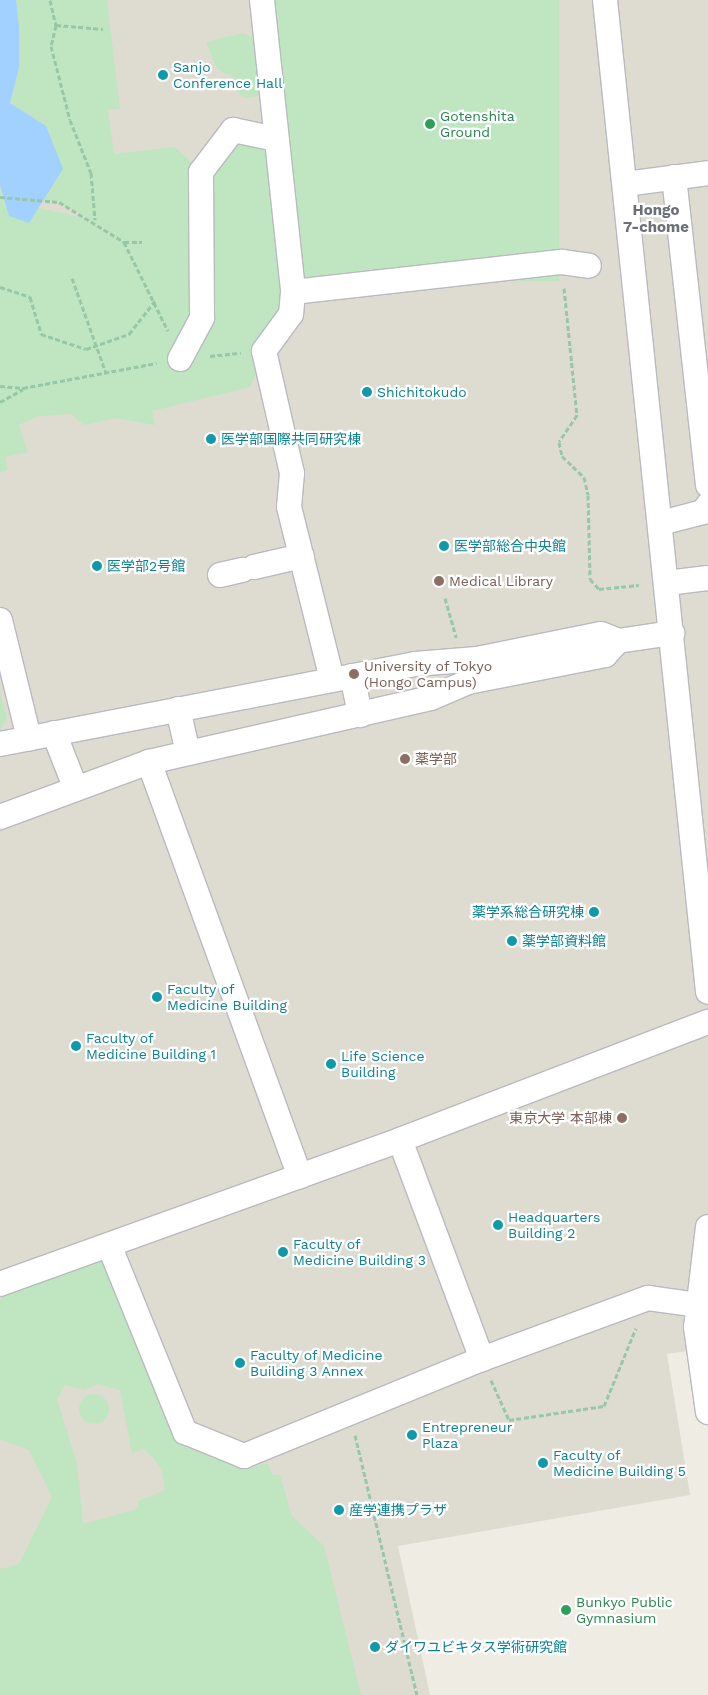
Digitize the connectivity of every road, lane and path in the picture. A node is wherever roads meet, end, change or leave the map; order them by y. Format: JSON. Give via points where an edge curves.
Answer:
{"nodes":[{"id":1,"x":50,"y":0,"type":"edge"},
{"id":2,"x":262,"y":0,"type":"edge"},
{"id":3,"x":605,"y":0,"type":"edge"},
{"id":4,"x":56,"y":24,"type":"junction"},
{"id":5,"x":103,"y":29,"type":"dead end"},
{"id":6,"x":276,"y":139,"type":"junction"},
{"id":7,"x":708,"y":173,"type":"edge"},
{"id":8,"x":674,"y":177,"type":"junction"},
{"id":9,"x":625,"y":184,"type":"junction"},
{"id":10,"x":0,"y":198,"type":"edge"},
{"id":11,"x":95,"y":221,"type":"junction"},
{"id":12,"x":124,"y":242,"type":"junction"},
{"id":13,"x":142,"y":242,"type":"dead end"},
{"id":14,"x":562,"y":262,"type":"junction"},
{"id":15,"x":589,"y":266,"type":"dead end"},
{"id":16,"x":72,"y":278,"type":"dead end"},
{"id":17,"x":0,"y":287,"type":"edge"},
{"id":18,"x":293,"y":292,"type":"junction"},
{"id":19,"x":155,"y":301,"type":"junction"},
{"id":20,"x":100,"y":348,"type":"junction"},
{"id":21,"x":264,"y":351,"type":"junction"},
{"id":22,"x":180,"y":359,"type":"junction"},
{"id":23,"x":106,"y":373,"type":"junction"},
{"id":24,"x":0,"y":386,"type":"edge"},
{"id":25,"x":23,"y":388,"type":"junction"},
{"id":26,"x":0,"y":402,"type":"edge"},
{"id":27,"x":708,"y":485,"type":"edge"},
{"id":28,"x":708,"y":505,"type":"edge"},
{"id":29,"x":661,"y":523,"type":"junction"},
{"id":30,"x":302,"y":556,"type":"junction"},
{"id":31,"x":239,"y":571,"type":"dead end"},
{"id":32,"x":708,"y":578,"type":"edge"},
{"id":33,"x":667,"y":583,"type":"junction"},
{"id":34,"x":638,"y":585,"type":"dead end"},
{"id":35,"x":446,"y":598,"type":"dead end"},
{"id":36,"x":0,"y":620,"type":"edge"},
{"id":37,"x":672,"y":633,"type":"junction"},
{"id":38,"x":618,"y":641,"type":"junction"},
{"id":39,"x":458,"y":642,"type":"dead end"},
{"id":40,"x":342,"y":678,"type":"junction"},
{"id":41,"x":178,"y":709,"type":"junction"},
{"id":42,"x":360,"y":714,"type":"junction"},
{"id":43,"x":54,"y":733,"type":"junction"},
{"id":44,"x":29,"y":738,"type":"junction"},
{"id":45,"x":0,"y":744,"type":"edge"},
{"id":46,"x":188,"y":754,"type":"junction"},
{"id":47,"x":150,"y":762,"type":"junction"},
{"id":48,"x":76,"y":789,"type":"junction"},
{"id":49,"x":0,"y":817,"type":"edge"},
{"id":50,"x":708,"y":992,"type":"edge"},
{"id":51,"x":708,"y":1022,"type":"edge"},
{"id":52,"x":400,"y":1140,"type":"junction"},
{"id":53,"x":300,"y":1176,"type":"junction"},
{"id":54,"x":708,"y":1227,"type":"edge"},
{"id":55,"x":109,"y":1244,"type":"junction"},
{"id":56,"x":0,"y":1284,"type":"edge"},
{"id":57,"x":648,"y":1298,"type":"junction"},
{"id":58,"x":698,"y":1305,"type":"junction"},
{"id":59,"x":482,"y":1359,"type":"junction"},
{"id":60,"x":705,"y":1374,"type":"edge"},
{"id":61,"x":708,"y":1412,"type":"edge"},
{"id":62,"x":350,"y":1413,"type":"junction"},
{"id":63,"x":417,"y":1695,"type":"edge"}],
"edges":[{"from":1,"to":4,"type":"path"},
{"from":2,"to":6,"type":"street"},
{"from":3,"to":9,"type":"street"},
{"from":4,"to":5,"type":"path"},
{"from":4,"to":11,"type":"path","via":[[51,46],[70,120],[91,173]]},
{"from":6,"to":18,"type":"street"},
{"from":6,"to":22,"type":"street","via":[[233,130],[201,172],[202,318]]},
{"from":7,"to":8,"type":"street"},
{"from":8,"to":9,"type":"street"},
{"from":8,"to":27,"type":"street"},
{"from":9,"to":29,"type":"street"},
{"from":10,"to":11,"type":"path","via":[[59,202]]},
{"from":11,"to":12,"type":"path"},
{"from":12,"to":13,"type":"path"},
{"from":12,"to":19,"type":"path"},
{"from":14,"to":15,"type":"street"},
{"from":14,"to":18,"type":"street"},
{"from":14,"to":34,"type":"path","via":[[577,415],[559,442],[562,456],[584,477],[588,495],[590,579],[599,589]]},
{"from":16,"to":20,"type":"path"},
{"from":17,"to":20,"type":"path","via":[[30,297],[41,334],[86,349]]},
{"from":18,"to":21,"type":"street","via":[[291,314]]},
{"from":19,"to":20,"type":"path","via":[[129,334]]},
{"from":19,"to":22,"type":"path"},
{"from":20,"to":23,"type":"path"},
{"from":21,"to":22,"type":"path"},
{"from":21,"to":30,"type":"street","via":[[292,473],[289,507]]},
{"from":22,"to":23,"type":"path"},
{"from":23,"to":25,"type":"path"},
{"from":24,"to":25,"type":"path"},
{"from":25,"to":26,"type":"path"},
{"from":28,"to":29,"type":"street","via":[[703,512]]},
{"from":29,"to":33,"type":"street"},
{"from":30,"to":31,"type":"street"},
{"from":30,"to":40,"type":"street"},
{"from":32,"to":33,"type":"street"},
{"from":33,"to":37,"type":"street"},
{"from":35,"to":39,"type":"path"},
{"from":36,"to":44,"type":"street"},
{"from":37,"to":38,"type":"street"},
{"from":37,"to":50,"type":"street"},
{"from":38,"to":40,"type":"street","via":[[601,634],[477,659],[415,664]]},
{"from":38,"to":42,"type":"street","via":[[605,655],[468,682],[431,698]]},
{"from":40,"to":41,"type":"street"},
{"from":40,"to":42,"type":"street"},
{"from":41,"to":43,"type":"street"},
{"from":41,"to":46,"type":"street"},
{"from":42,"to":46,"type":"street"},
{"from":43,"to":44,"type":"street"},
{"from":43,"to":48,"type":"street"},
{"from":44,"to":45,"type":"street"},
{"from":46,"to":47,"type":"street"},
{"from":47,"to":48,"type":"street"},
{"from":47,"to":53,"type":"street"},
{"from":48,"to":49,"type":"street"},
{"from":51,"to":52,"type":"street"},
{"from":52,"to":53,"type":"street"},
{"from":52,"to":59,"type":"street"},
{"from":53,"to":55,"type":"street"},
{"from":54,"to":58,"type":"street"},
{"from":55,"to":56,"type":"street"},
{"from":55,"to":62,"type":"street","via":[[184,1432],[244,1456]]},
{"from":57,"to":58,"type":"street"},
{"from":57,"to":59,"type":"street"},
{"from":57,"to":59,"type":"path","via":[[604,1406],[508,1420]]},
{"from":58,"to":60,"type":"street"},
{"from":59,"to":62,"type":"street"},
{"from":60,"to":61,"type":"street"},
{"from":62,"to":63,"type":"path"}]}
